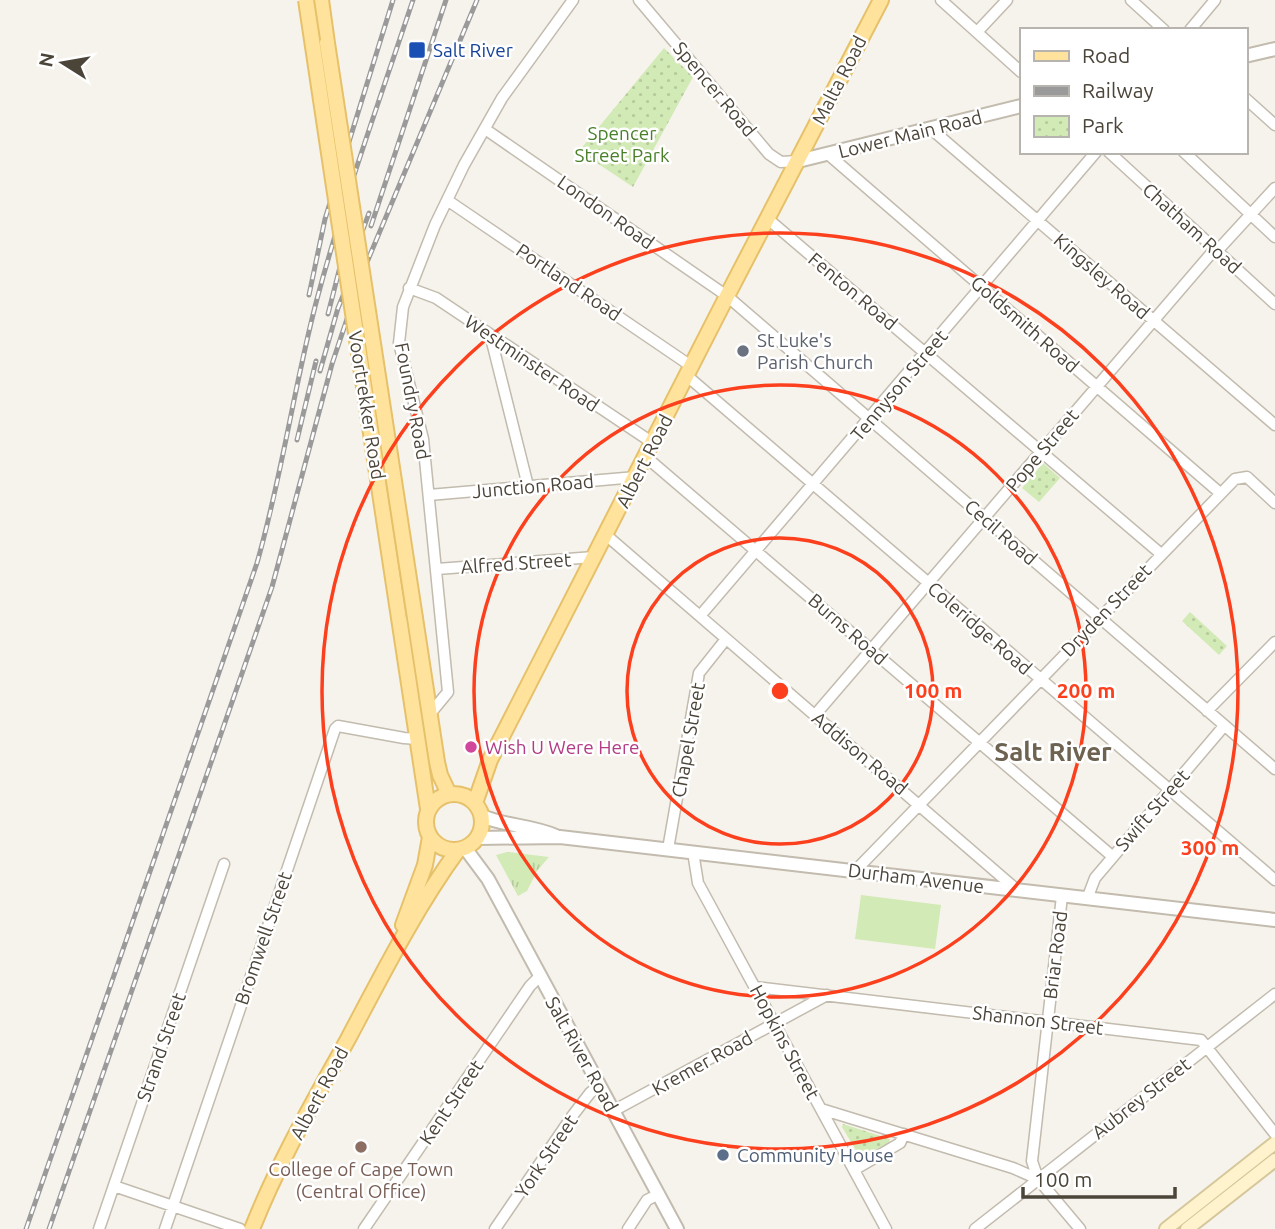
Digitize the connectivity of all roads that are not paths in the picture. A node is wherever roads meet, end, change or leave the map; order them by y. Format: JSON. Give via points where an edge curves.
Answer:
{"nodes":[{"id":1,"x":306,"y":0,"type":"edge"},
{"id":2,"x":321,"y":0,"type":"edge"},
{"id":3,"x":573,"y":0,"type":"edge"},
{"id":4,"x":639,"y":0,"type":"edge"},
{"id":5,"x":881,"y":0,"type":"edge"},
{"id":6,"x":941,"y":0,"type":"edge"},
{"id":7,"x":1007,"y":0,"type":"edge"},
{"id":8,"x":1131,"y":0,"type":"edge"},
{"id":9,"x":1215,"y":0,"type":"edge"},
{"id":10,"x":1162,"y":28,"type":"edge"},
{"id":11,"x":1192,"y":28,"type":"edge"},
{"id":12,"x":977,"y":32,"type":"junction"},
{"id":13,"x":1275,"y":49,"type":"edge"},
{"id":14,"x":1247,"y":56,"type":"edge"},
{"id":15,"x":1020,"y":71,"type":"edge"},
{"id":16,"x":1247,"y":99,"type":"edge"},
{"id":17,"x":1020,"y":107,"type":"edge"},
{"id":18,"x":1275,"y":125,"type":"edge"},
{"id":19,"x":930,"y":128,"type":"junction"},
{"id":20,"x":485,"y":129,"type":"junction"},
{"id":21,"x":1094,"y":154,"type":"edge"},
{"id":22,"x":1111,"y":154,"type":"edge"},
{"id":23,"x":1186,"y":154,"type":"edge"},
{"id":24,"x":829,"y":155,"type":"junction"},
{"id":25,"x":798,"y":161,"type":"junction"},
{"id":26,"x":1275,"y":188,"type":"edge"},
{"id":27,"x":447,"y":200,"type":"junction"},
{"id":28,"x":1251,"y":215,"type":"junction"},
{"id":29,"x":768,"y":219,"type":"junction"},
{"id":30,"x":1038,"y":221,"type":"junction"},
{"id":31,"x":1275,"y":237,"type":"edge"},
{"id":32,"x":1216,"y":250,"type":"junction"},
{"id":33,"x":982,"y":287,"type":"junction"},
{"id":34,"x":408,"y":288,"type":"junction"},
{"id":35,"x":727,"y":296,"type":"junction"},
{"id":36,"x":1275,"y":304,"type":"edge"},
{"id":37,"x":1153,"y":320,"type":"junction"},
{"id":38,"x":490,"y":334,"type":"junction"},
{"id":39,"x":926,"y":353,"type":"junction"},
{"id":40,"x":689,"y":371,"type":"junction"},
{"id":41,"x":1096,"y":386,"type":"junction"},
{"id":42,"x":870,"y":419,"type":"junction"},
{"id":43,"x":1275,"y":425,"type":"edge"},
{"id":44,"x":650,"y":450,"type":"junction"},
{"id":45,"x":1040,"y":452,"type":"junction"},
{"id":46,"x":636,"y":477,"type":"junction"},
{"id":47,"x":814,"y":485,"type":"junction"},
{"id":48,"x":528,"y":486,"type":"junction"},
{"id":49,"x":1220,"y":494,"type":"junction"},
{"id":50,"x":429,"y":495,"type":"junction"},
{"id":51,"x":1273,"y":497,"type":"edge"},
{"id":52,"x":985,"y":518,"type":"junction"},
{"id":53,"x":606,"y":535,"type":"junction"},
{"id":54,"x":757,"y":551,"type":"junction"},
{"id":55,"x":1161,"y":554,"type":"junction"},
{"id":56,"x":594,"y":557,"type":"junction"},
{"id":57,"x":437,"y":569,"type":"junction"},
{"id":58,"x":929,"y":583,"type":"junction"},
{"id":59,"x":701,"y":616,"type":"junction"},
{"id":60,"x":1100,"y":617,"type":"junction"},
{"id":61,"x":726,"y":639,"type":"junction"},
{"id":62,"x":1275,"y":642,"type":"edge"},
{"id":63,"x":872,"y":650,"type":"junction"},
{"id":64,"x":1040,"y":679,"type":"junction"},
{"id":65,"x":1208,"y":712,"type":"junction"},
{"id":66,"x":429,"y":715,"type":"junction"},
{"id":67,"x":816,"y":715,"type":"junction"},
{"id":68,"x":1224,"y":726,"type":"junction"},
{"id":69,"x":418,"y":739,"type":"junction"},
{"id":70,"x":980,"y":743,"type":"junction"},
{"id":71,"x":490,"y":760,"type":"junction"},
{"id":72,"x":1275,"y":769,"type":"edge"},
{"id":73,"x":1170,"y":790,"type":"junction"},
{"id":74,"x":454,"y":794,"type":"junction"},
{"id":75,"x":920,"y":804,"type":"junction"},
{"id":76,"x":428,"y":809,"type":"junction"},
{"id":77,"x":479,"y":809,"type":"junction"},
{"id":78,"x":430,"y":836,"type":"junction"},
{"id":79,"x":556,"y":836,"type":"junction"},
{"id":80,"x":469,"y":845,"type":"junction"},
{"id":81,"x":668,"y":849,"type":"junction"},
{"id":82,"x":693,"y":852,"type":"junction"},
{"id":83,"x":1112,"y":856,"type":"junction"},
{"id":84,"x":223,"y":864,"type":"dead end"},
{"id":85,"x":856,"y":870,"type":"junction"},
{"id":86,"x":1275,"y":880,"type":"edge"},
{"id":87,"x":1018,"y":890,"type":"junction"},
{"id":88,"x":1062,"y":896,"type":"junction"},
{"id":89,"x":1087,"y":899,"type":"junction"},
{"id":90,"x":1275,"y":920,"type":"edge"},
{"id":91,"x":391,"y":959,"type":"junction"},
{"id":92,"x":540,"y":976,"type":"junction"},
{"id":93,"x":755,"y":988,"type":"junction"},
{"id":94,"x":1275,"y":994,"type":"edge"},
{"id":95,"x":827,"y":995,"type":"junction"},
{"id":96,"x":1047,"y":1021,"type":"junction"},
{"id":97,"x":775,"y":1023,"type":"junction"},
{"id":98,"x":1207,"y":1046,"type":"junction"},
{"id":99,"x":599,"y":1086,"type":"junction"},
{"id":100,"x":821,"y":1109,"type":"junction"},
{"id":101,"x":613,"y":1111,"type":"junction"},
{"id":102,"x":1275,"y":1134,"type":"edge"},
{"id":103,"x":904,"y":1135,"type":"junction"},
{"id":104,"x":1273,"y":1155,"type":"edge"},
{"id":105,"x":854,"y":1170,"type":"junction"},
{"id":106,"x":1038,"y":1180,"type":"junction"},
{"id":107,"x":114,"y":1186,"type":"junction"},
{"id":108,"x":659,"y":1194,"type":"junction"},
{"id":109,"x":172,"y":1206,"type":"junction"},
{"id":110,"x":99,"y":1229,"type":"edge"},
{"id":111,"x":165,"y":1229,"type":"edge"},
{"id":112,"x":240,"y":1229,"type":"edge"},
{"id":113,"x":252,"y":1229,"type":"edge"},
{"id":114,"x":364,"y":1229,"type":"edge"},
{"id":115,"x":495,"y":1229,"type":"edge"},
{"id":116,"x":628,"y":1229,"type":"edge"},
{"id":117,"x":677,"y":1229,"type":"edge"},
{"id":118,"x":886,"y":1229,"type":"edge"},
{"id":119,"x":975,"y":1229,"type":"edge"},
{"id":120,"x":1080,"y":1229,"type":"edge"},
{"id":121,"x":1167,"y":1229,"type":"edge"},
{"id":122,"x":1187,"y":1229,"type":"edge"}],
"edges":[{"from":1,"to":69,"type":"main road","name":"Voortrekker Road","bridge":true},
{"from":2,"to":66,"type":"main road","name":"Voortrekker Road","bridge":true},
{"from":3,"to":20,"type":"street","name":"Foundry Road"},
{"from":4,"to":25,"type":"street","name":"Spencer Road","via":[[769,154],[781,162]]},
{"from":5,"to":25,"type":"main road","name":"Malta Road"},
{"from":6,"to":12,"type":"street"},
{"from":7,"to":12,"type":"street"},
{"from":8,"to":10,"type":"street"},
{"from":9,"to":11,"type":"street"},
{"from":12,"to":15,"type":"street"},
{"from":13,"to":14,"type":"street"},
{"from":16,"to":18,"type":"street"},
{"from":17,"to":19,"type":"street","name":"Lower Main Road"},
{"from":19,"to":24,"type":"street","name":"Lower Main Road"},
{"from":19,"to":30,"type":"street","name":"Kingsley Road"},
{"from":20,"to":27,"type":"street","name":"Foundry Road"},
{"from":20,"to":35,"type":"street","name":"London Road"},
{"from":21,"to":30,"type":"street","name":"Tennyson Street"},
{"from":22,"to":32,"type":"street","name":"Chatham Road"},
{"from":23,"to":28,"type":"street"},
{"from":24,"to":25,"type":"street","name":"Lower Main Road"},
{"from":24,"to":33,"type":"street","name":"Goldsmith Road"},
{"from":25,"to":29,"type":"main road","name":"Albert Road"},
{"from":26,"to":28,"type":"street","name":"Pope Street"},
{"from":27,"to":34,"type":"street","name":"Foundry Road"},
{"from":27,"to":40,"type":"street","name":"Portland Road"},
{"from":28,"to":31,"type":"street"},
{"from":28,"to":32,"type":"street","name":"Pope Street"},
{"from":29,"to":35,"type":"main road","name":"Albert Road"},
{"from":29,"to":39,"type":"street","name":"Fenton Road"},
{"from":30,"to":33,"type":"street","name":"Tennyson Street"},
{"from":30,"to":37,"type":"street","name":"Kingsley Road"},
{"from":32,"to":36,"type":"street","name":"Chatham Road"},
{"from":32,"to":37,"type":"street","name":"Pope Street"},
{"from":33,"to":39,"type":"street","name":"Tennyson Street"},
{"from":33,"to":41,"type":"street","name":"Goldsmith Road"},
{"from":34,"to":38,"type":"street","name":"Westminster Road","via":[[436,298]]},
{"from":34,"to":50,"type":"street","name":"Foundry Road","via":[[399,343],[423,439]]},
{"from":35,"to":40,"type":"main road","name":"Albert Road"},
{"from":35,"to":42,"type":"street","name":"Cecil Road"},
{"from":37,"to":41,"type":"street","name":"Pope Street"},
{"from":37,"to":43,"type":"street","name":"Kingsley Road"},
{"from":38,"to":44,"type":"street","name":"Westminster Road"},
{"from":38,"to":48,"type":"street"},
{"from":39,"to":42,"type":"street","name":"Tennyson Street"},
{"from":39,"to":45,"type":"street","name":"Fenton Road"},
{"from":40,"to":44,"type":"main road","name":"Albert Road"},
{"from":40,"to":47,"type":"street","name":"Coleridge Road"},
{"from":41,"to":45,"type":"street","name":"Pope Street"},
{"from":41,"to":49,"type":"street","name":"Goldsmith Road"},
{"from":42,"to":47,"type":"street","name":"Tennyson Street"},
{"from":42,"to":52,"type":"street","name":"Cecil Road"},
{"from":44,"to":46,"type":"main road","name":"Albert Road"},
{"from":44,"to":54,"type":"street","name":"Burns Road"},
{"from":45,"to":52,"type":"street","name":"Pope Street"},
{"from":45,"to":55,"type":"street","name":"Fenton Road"},
{"from":46,"to":48,"type":"street","name":"Junction Road"},
{"from":46,"to":53,"type":"main road","name":"Albert Road"},
{"from":47,"to":54,"type":"street","name":"Tennyson Street"},
{"from":47,"to":58,"type":"street","name":"Coleridge Road"},
{"from":48,"to":50,"type":"street","name":"Junction Road"},
{"from":49,"to":51,"type":"street","name":"Dryden Street","via":[[1243,476]]},
{"from":49,"to":55,"type":"street","name":"Dryden Street"},
{"from":50,"to":57,"type":"street","name":"Foundry Road"},
{"from":52,"to":58,"type":"street","name":"Pope Street"},
{"from":52,"to":60,"type":"street","name":"Cecil Road"},
{"from":53,"to":56,"type":"main road","name":"Albert Road"},
{"from":53,"to":59,"type":"street","name":"Addison Road"},
{"from":54,"to":59,"type":"street","name":"Tennyson Street"},
{"from":54,"to":63,"type":"street","name":"Burns Road"},
{"from":55,"to":60,"type":"street","name":"Dryden Street"},
{"from":56,"to":57,"type":"street","name":"Alfred Street"},
{"from":56,"to":71,"type":"main road","name":"Albert Road"},
{"from":57,"to":66,"type":"street","name":"Foundry Road","via":[[448,692]]},
{"from":58,"to":63,"type":"street","name":"Pope Street"},
{"from":58,"to":64,"type":"street","name":"Coleridge Road"},
{"from":59,"to":61,"type":"street","name":"Addison Road"},
{"from":60,"to":64,"type":"street","name":"Dryden Street"},
{"from":60,"to":65,"type":"street","name":"Cecil Road"},
{"from":61,"to":67,"type":"street","name":"Addison Road"},
{"from":61,"to":81,"type":"street","name":"Chapel Street","via":[[699,673]]},
{"from":62,"to":65,"type":"street"},
{"from":63,"to":67,"type":"street","name":"Pope Street"},
{"from":63,"to":70,"type":"street","name":"Burns Road"},
{"from":64,"to":70,"type":"street","name":"Dryden Street"},
{"from":64,"to":73,"type":"street","name":"Coleridge Road"},
{"from":65,"to":68,"type":"street","name":"Cecil Road"},
{"from":66,"to":74,"type":"main road","name":"Voortrekker Road","via":[[440,775]]},
{"from":67,"to":75,"type":"street","name":"Addison Road"},
{"from":68,"to":72,"type":"street","name":"Cecil Road"},
{"from":68,"to":73,"type":"street","name":"Swift Street"},
{"from":69,"to":76,"type":"main road","name":"Voortrekker Road"},
{"from":69,"to":109,"type":"street","name":"Bromwell Street","via":[[338,726],[332,734]]},
{"from":70,"to":75,"type":"street","name":"Dryden Street"},
{"from":70,"to":83,"type":"street","name":"Burns Road"},
{"from":71,"to":74,"type":"main road","name":"Albert Road"},
{"from":71,"to":77,"type":"main road","name":"Albert Road"},
{"from":73,"to":83,"type":"street","name":"Swift Street"},
{"from":73,"to":86,"type":"street","name":"Coleridge Road"},
{"from":74,"to":76,"type":"main road","via":[[441,796]]},
{"from":74,"to":77,"type":"main road"},
{"from":75,"to":85,"type":"street","name":"Dryden Street"},
{"from":75,"to":87,"type":"street","name":"Addison Road"},
{"from":76,"to":78,"type":"main road","via":[[425,821]]},
{"from":77,"to":79,"type":"street","name":"Durham Avenue","via":[[493,820]]},
{"from":77,"to":80,"type":"main road","via":[[482,827]]},
{"from":78,"to":80,"type":"main road","via":[[442,848]]},
{"from":78,"to":91,"type":"main road","name":"Albert Road","via":[[425,865]]},
{"from":79,"to":80,"type":"street","name":"Durham Avenue"},
{"from":79,"to":81,"type":"street","name":"Durham Avenue"},
{"from":80,"to":91,"type":"main road","name":"Albert Road","via":[[442,872]]},
{"from":80,"to":92,"type":"street","name":"Salt River Road","via":[[486,866],[488,879]]},
{"from":81,"to":82,"type":"street","name":"Durham Avenue"},
{"from":82,"to":85,"type":"street","name":"Durham Avenue"},
{"from":82,"to":93,"type":"street","name":"Hopkins Street","via":[[698,883]]},
{"from":83,"to":89,"type":"street","name":"Swift Street","via":[[1095,878]]},
{"from":84,"to":107,"type":"street","name":"Strand Street"},
{"from":85,"to":87,"type":"street","name":"Durham Avenue"},
{"from":87,"to":88,"type":"street","name":"Durham Avenue"},
{"from":88,"to":89,"type":"street","name":"Durham Avenue"},
{"from":88,"to":96,"type":"street","name":"Briar Road"},
{"from":89,"to":90,"type":"street","name":"Durham Avenue"},
{"from":91,"to":113,"type":"main road","name":"Albert Road","via":[[297,1131]]},
{"from":92,"to":99,"type":"street","name":"Salt River Road"},
{"from":92,"to":114,"type":"street","name":"Kent Street"},
{"from":93,"to":95,"type":"street","name":"Shannon Street"},
{"from":93,"to":97,"type":"street","name":"Hopkins Street"},
{"from":94,"to":98,"type":"street","name":"Aubrey Street"},
{"from":95,"to":96,"type":"street","name":"Shannon Street"},
{"from":95,"to":97,"type":"street","name":"Kremer Road"},
{"from":96,"to":98,"type":"street","name":"Shannon Street","via":[[1201,1040]]},
{"from":96,"to":106,"type":"street","name":"Briar Road","via":[[1032,1157]]},
{"from":97,"to":100,"type":"street","name":"Hopkins Street"},
{"from":97,"to":101,"type":"street","name":"Kremer Road"},
{"from":98,"to":102,"type":"street"},
{"from":98,"to":106,"type":"street","name":"Aubrey Street"},
{"from":99,"to":101,"type":"street","name":"Salt River Road"},
{"from":99,"to":115,"type":"street","name":"York Street","via":[[573,1115]]},
{"from":100,"to":103,"type":"street"},
{"from":100,"to":105,"type":"street","name":"Hopkins Street"},
{"from":101,"to":108,"type":"street","name":"Salt River Road"},
{"from":103,"to":105,"type":"street","via":[[900,1143]]},
{"from":103,"to":106,"type":"street"},
{"from":104,"to":121,"type":"main road"},
{"from":104,"to":122,"type":"main road"},
{"from":105,"to":118,"type":"street","name":"Hopkins Street"},
{"from":106,"to":119,"type":"street","name":"Aubrey Street"},
{"from":106,"to":120,"type":"street"},
{"from":107,"to":109,"type":"street"},
{"from":107,"to":110,"type":"street","name":"Strand Street"},
{"from":108,"to":116,"type":"street","via":[[647,1200]]},
{"from":108,"to":117,"type":"street","name":"Salt River Road"},
{"from":109,"to":111,"type":"street","name":"Bromwell Street"},
{"from":109,"to":112,"type":"street"}]}
